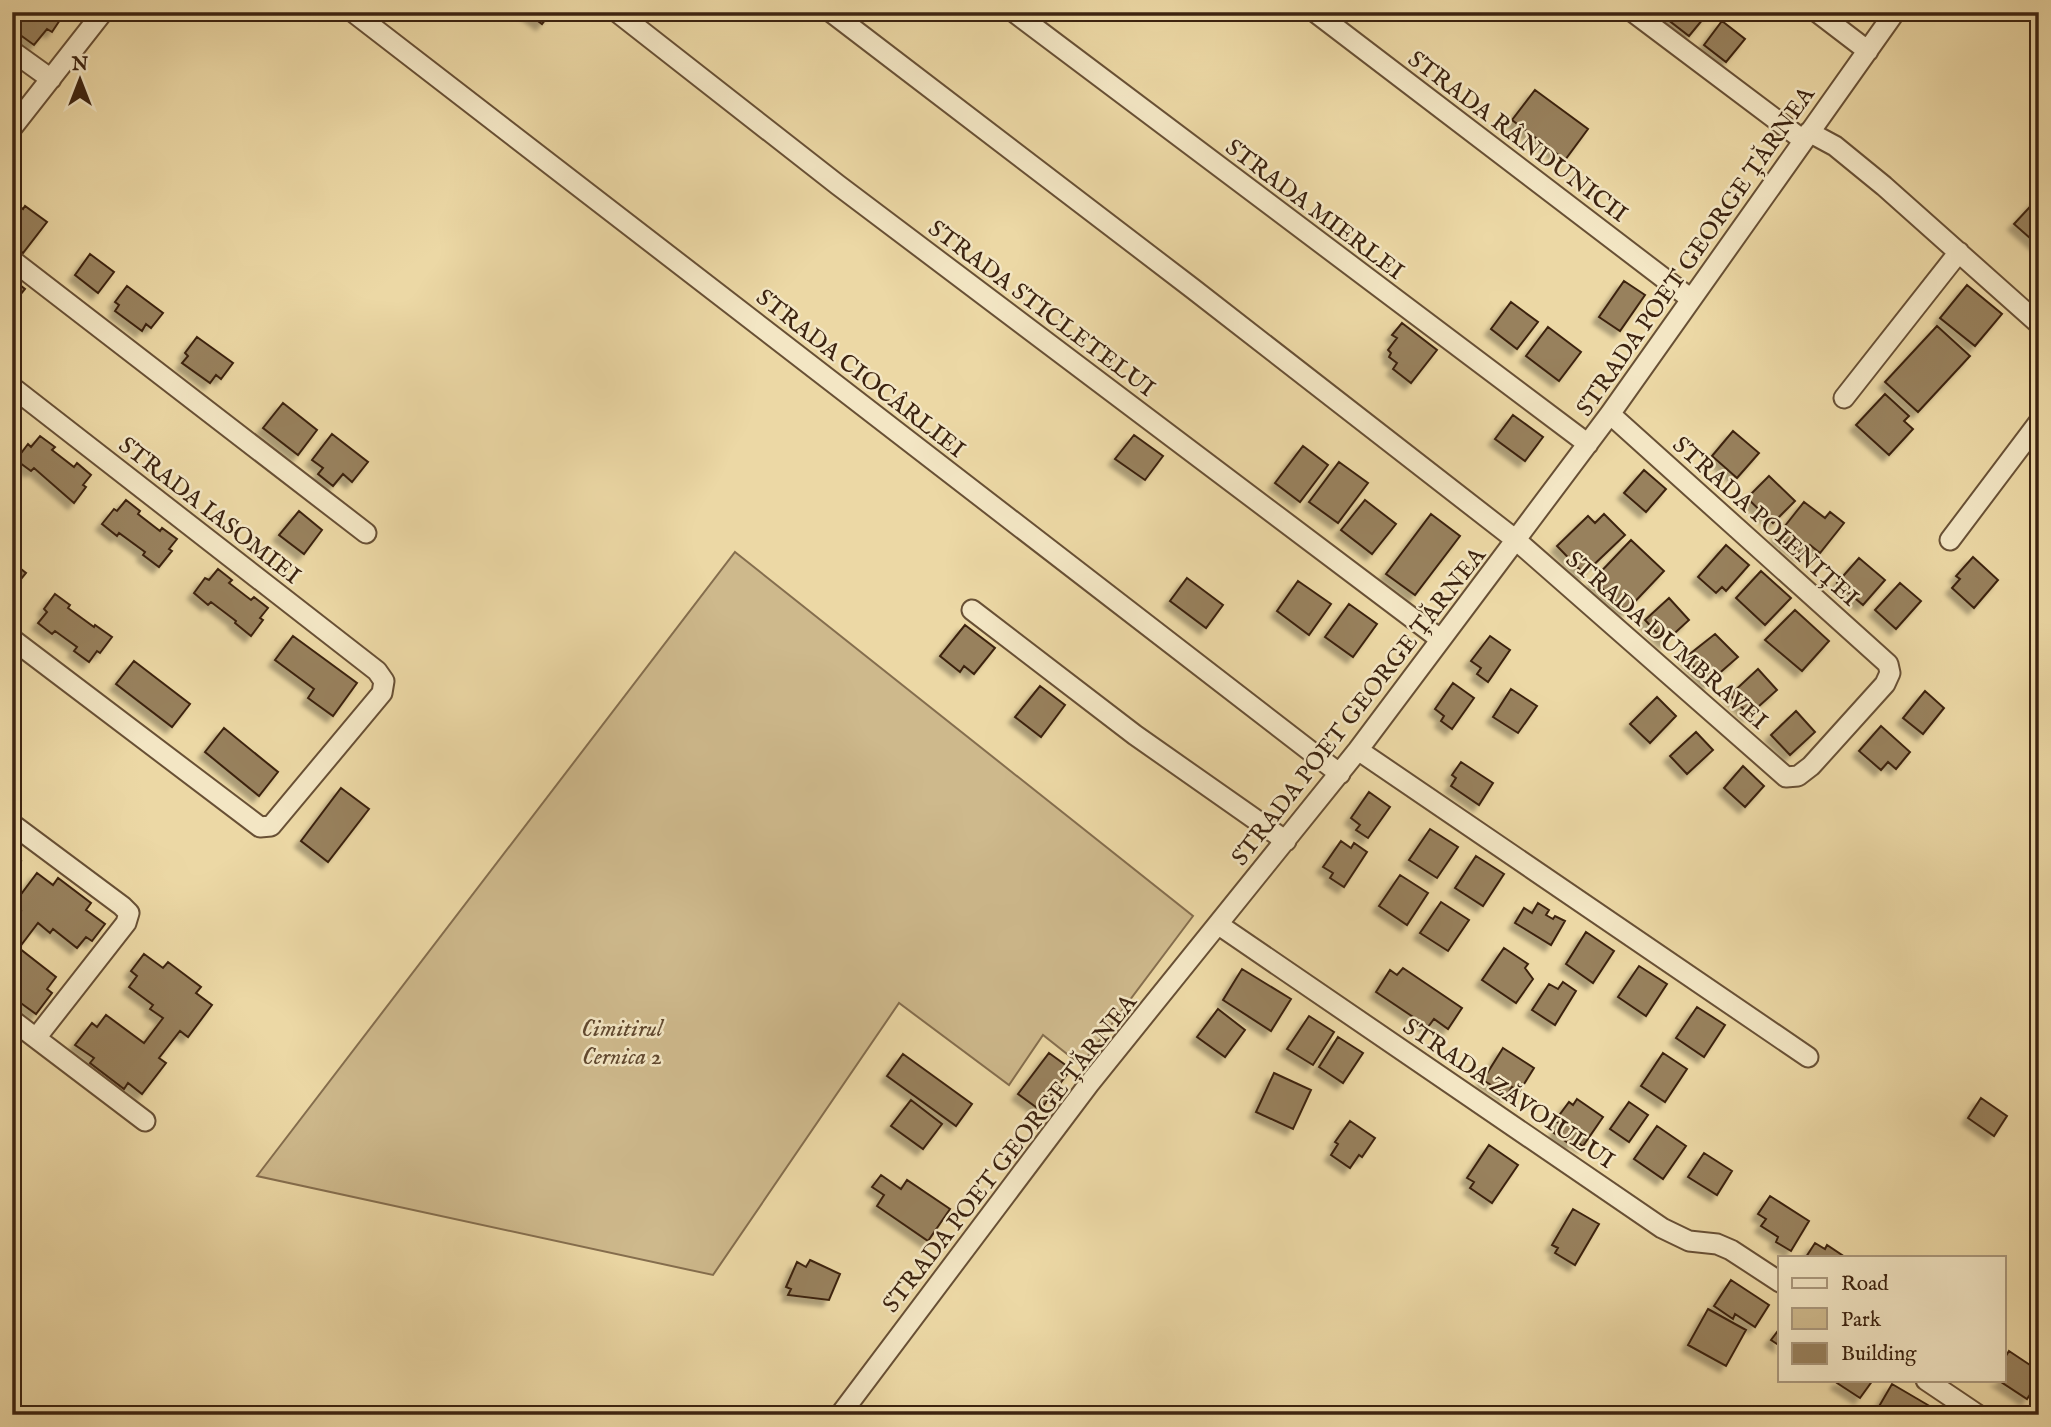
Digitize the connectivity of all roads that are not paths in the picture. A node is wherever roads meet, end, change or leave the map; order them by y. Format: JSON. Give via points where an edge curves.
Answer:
{"nodes":[{"id":1,"x":103,"y":12,"type":"edge"},
{"id":2,"x":353,"y":12,"type":"edge"},
{"id":3,"x":617,"y":12,"type":"edge"},
{"id":4,"x":831,"y":12,"type":"edge"},
{"id":5,"x":1014,"y":12,"type":"edge"},
{"id":6,"x":1315,"y":12,"type":"edge"},
{"id":7,"x":1633,"y":12,"type":"edge"},
{"id":8,"x":1816,"y":12,"type":"edge"},
{"id":9,"x":1895,"y":12,"type":"edge"},
{"id":10,"x":12,"y":51,"type":"edge"},
{"id":11,"x":1868,"y":51,"type":"junction"},
{"id":12,"x":51,"y":79,"type":"junction"},
{"id":13,"x":12,"y":128,"type":"edge"},
{"id":14,"x":1806,"y":136,"type":"junction"},
{"id":15,"x":1959,"y":252,"type":"junction"},
{"id":16,"x":12,"y":261,"type":"edge"},
{"id":17,"x":1691,"y":299,"type":"junction"},
{"id":18,"x":2039,"y":324,"type":"edge"},
{"id":19,"x":12,"y":387,"type":"edge"},
{"id":20,"x":1844,"y":398,"type":"dead end"},
{"id":21,"x":1610,"y":414,"type":"junction"},
{"id":22,"x":2039,"y":422,"type":"edge"},
{"id":23,"x":1588,"y":444,"type":"junction"},
{"id":24,"x":366,"y":533,"type":"dead end"},
{"id":25,"x":1516,"y":540,"type":"junction"},
{"id":26,"x":1950,"y":540,"type":"dead end"},
{"id":27,"x":972,"y":610,"type":"dead end"},
{"id":28,"x":12,"y":639,"type":"edge"},
{"id":29,"x":1440,"y":639,"type":"junction"},
{"id":30,"x":1358,"y":750,"type":"junction"},
{"id":31,"x":1340,"y":774,"type":"junction"},
{"id":32,"x":1786,"y":777,"type":"joint"},
{"id":33,"x":12,"y":824,"type":"edge"},
{"id":34,"x":1286,"y":841,"type":"junction"},
{"id":35,"x":1219,"y":925,"type":"junction"},
{"id":36,"x":12,"y":1020,"type":"edge"},
{"id":37,"x":36,"y":1038,"type":"junction"},
{"id":38,"x":1808,"y":1057,"type":"dead end"},
{"id":39,"x":145,"y":1121,"type":"dead end"},
{"id":40,"x":1778,"y":1282,"type":"edge"},
{"id":41,"x":1929,"y":1382,"type":"edge"},
{"id":42,"x":840,"y":1415,"type":"edge"},
{"id":43,"x":1978,"y":1415,"type":"edge"}],
"edges":[{"from":1,"to":12,"type":"street"},
{"from":2,"to":31,"type":"street","name":"STRADA CIOCÂRLIEI"},
{"from":3,"to":29,"type":"street","name":"STRADA STICLETELUI","via":[[838,185]]},
{"from":4,"to":25,"type":"street","name":"STRADA DUMBRAVEI"},
{"from":5,"to":23,"type":"street","name":"STRADA MIERLEI"},
{"from":6,"to":17,"type":"street","name":"STRADA RÂNDUNICII"},
{"from":7,"to":14,"type":"street"},
{"from":8,"to":11,"type":"street"},
{"from":9,"to":11,"type":"street","name":"STRADA POET GEORGE ȚĂRNEA"},
{"from":10,"to":12,"type":"street"},
{"from":11,"to":14,"type":"street","name":"STRADA POET GEORGE ȚĂRNEA"},
{"from":12,"to":13,"type":"street"},
{"from":14,"to":15,"type":"street","via":[[1835,146]]},
{"from":14,"to":17,"type":"street","name":"STRADA POET GEORGE ȚĂRNEA"},
{"from":15,"to":18,"type":"street"},
{"from":15,"to":20,"type":"street"},
{"from":16,"to":24,"type":"street"},
{"from":17,"to":21,"type":"street","name":"STRADA POET GEORGE ȚĂRNEA"},
{"from":19,"to":28,"type":"street","name":"STRADA IASOMIEI","via":[[377,671],[384,681],[382,693],[271,826],[260,827]]},
{"from":21,"to":23,"type":"street","name":"STRADA POET GEORGE ȚĂRNEA"},
{"from":21,"to":32,"type":"street","name":"STRADA POIENIȚEI","via":[[1888,664],[1885,684],[1811,766],[1798,776]]},
{"from":22,"to":26,"type":"street"},
{"from":23,"to":25,"type":"street","name":"STRADA POET GEORGE ȚĂRNEA"},
{"from":25,"to":29,"type":"street","name":"STRADA POET GEORGE ȚĂRNEA"},
{"from":25,"to":32,"type":"street","name":"STRADA DUMBRAVEI"},
{"from":27,"to":34,"type":"street","via":[[1135,735]]},
{"from":29,"to":30,"type":"street","name":"STRADA POET GEORGE ȚĂRNEA"},
{"from":30,"to":31,"type":"street","name":"STRADA POET GEORGE ȚĂRNEA"},
{"from":30,"to":38,"type":"street"},
{"from":31,"to":34,"type":"street","name":"STRADA POET GEORGE ȚĂRNEA"},
{"from":33,"to":37,"type":"street","via":[[129,913]]},
{"from":34,"to":35,"type":"street","name":"STRADA POET GEORGE ȚĂRNEA"},
{"from":35,"to":40,"type":"street","name":"STRADA ZĂVOIULUI","via":[[1662,1228],[1689,1241],[1731,1250]]},
{"from":35,"to":42,"type":"street","name":"STRADA POET GEORGE ȚĂRNEA","via":[[1066,1114]]},
{"from":36,"to":37,"type":"street"},
{"from":37,"to":39,"type":"street"},
{"from":41,"to":43,"type":"street"}]}
